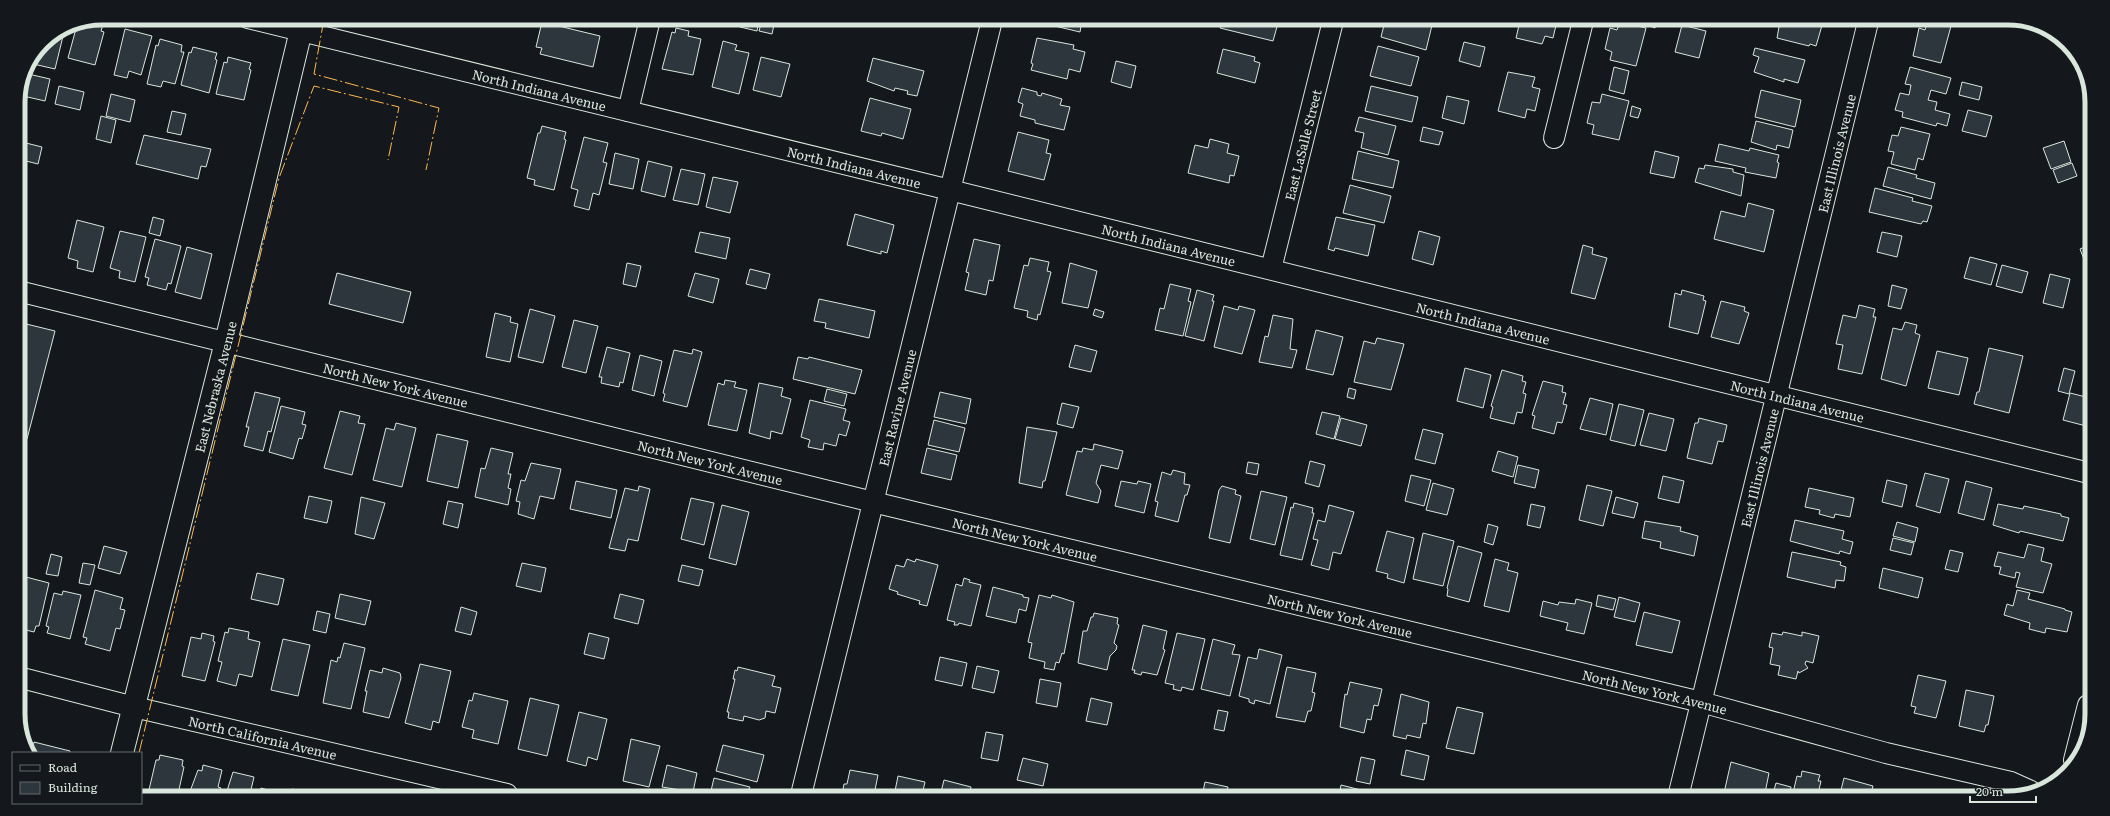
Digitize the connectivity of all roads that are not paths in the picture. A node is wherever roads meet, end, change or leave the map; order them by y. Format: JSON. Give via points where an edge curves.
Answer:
{"nodes":[{"id":1,"x":302,"y":25,"type":"edge"},
{"id":2,"x":649,"y":25,"type":"edge"},
{"id":3,"x":991,"y":25,"type":"edge"},
{"id":4,"x":1332,"y":25,"type":"edge"},
{"id":5,"x":1582,"y":25,"type":"edge"},
{"id":6,"x":1867,"y":25,"type":"edge"},
{"id":7,"x":628,"y":111,"type":"junction"},
{"id":8,"x":1554,"y":138,"type":"dead end"},
{"id":9,"x":950,"y":190,"type":"junction"},
{"id":10,"x":1271,"y":269,"type":"junction"},
{"id":11,"x":25,"y":293,"type":"edge"},
{"id":12,"x":226,"y":342,"type":"junction"},
{"id":13,"x":1776,"y":394,"type":"junction"},
{"id":14,"x":2085,"y":471,"type":"edge"},
{"id":15,"x":874,"y":502,"type":"junction"},
{"id":16,"x":25,"y":679,"type":"edge"},
{"id":17,"x":1701,"y":702,"type":"junction"},
{"id":18,"x":134,"y":707,"type":"junction"},
{"id":19,"x":2085,"y":719,"type":"edge"},
{"id":20,"x":2077,"y":748,"type":"edge"},
{"id":21,"x":122,"y":752,"type":"edge"},
{"id":22,"x":2026,"y":789,"type":"edge"},
{"id":23,"x":494,"y":791,"type":"edge"},
{"id":24,"x":802,"y":791,"type":"edge"},
{"id":25,"x":1679,"y":791,"type":"edge"}],
"edges":[{"from":1,"to":7,"type":"street","name":"North Indiana Avenue"},
{"from":1,"to":12,"type":"street","name":"East Nebraska Avenue"},
{"from":2,"to":7,"type":"street"},
{"from":3,"to":9,"type":"street","name":"East Ravine Avenue"},
{"from":4,"to":10,"type":"street","name":"East LaSalle Street"},
{"from":5,"to":8,"type":"street"},
{"from":6,"to":13,"type":"street","name":"East Illinois Avenue"},
{"from":7,"to":9,"type":"street","name":"North Indiana Avenue"},
{"from":9,"to":10,"type":"street","name":"North Indiana Avenue"},
{"from":9,"to":15,"type":"street","name":"East Ravine Avenue"},
{"from":10,"to":13,"type":"street","name":"North Indiana Avenue"},
{"from":11,"to":12,"type":"street","name":"North New York Avenue"},
{"from":12,"to":15,"type":"street","name":"North New York Avenue"},
{"from":12,"to":18,"type":"street","name":"East Nebraska Avenue"},
{"from":13,"to":14,"type":"street","name":"North Indiana Avenue"},
{"from":13,"to":17,"type":"street","name":"East Illinois Avenue"},
{"from":15,"to":17,"type":"street","name":"North New York Avenue"},
{"from":15,"to":24,"type":"street","name":"East Ravine Avenue"},
{"from":16,"to":18,"type":"street","name":"North California Avenue"},
{"from":17,"to":22,"type":"street","name":"North New York Avenue","via":[[1886,753],[2011,782]]},
{"from":17,"to":25,"type":"street","name":"East Illinois Avenue"},
{"from":18,"to":21,"type":"street","name":"East Nebraska Avenue"},
{"from":18,"to":23,"type":"street","name":"North California Avenue"},
{"from":19,"to":20,"type":"street"}]}
